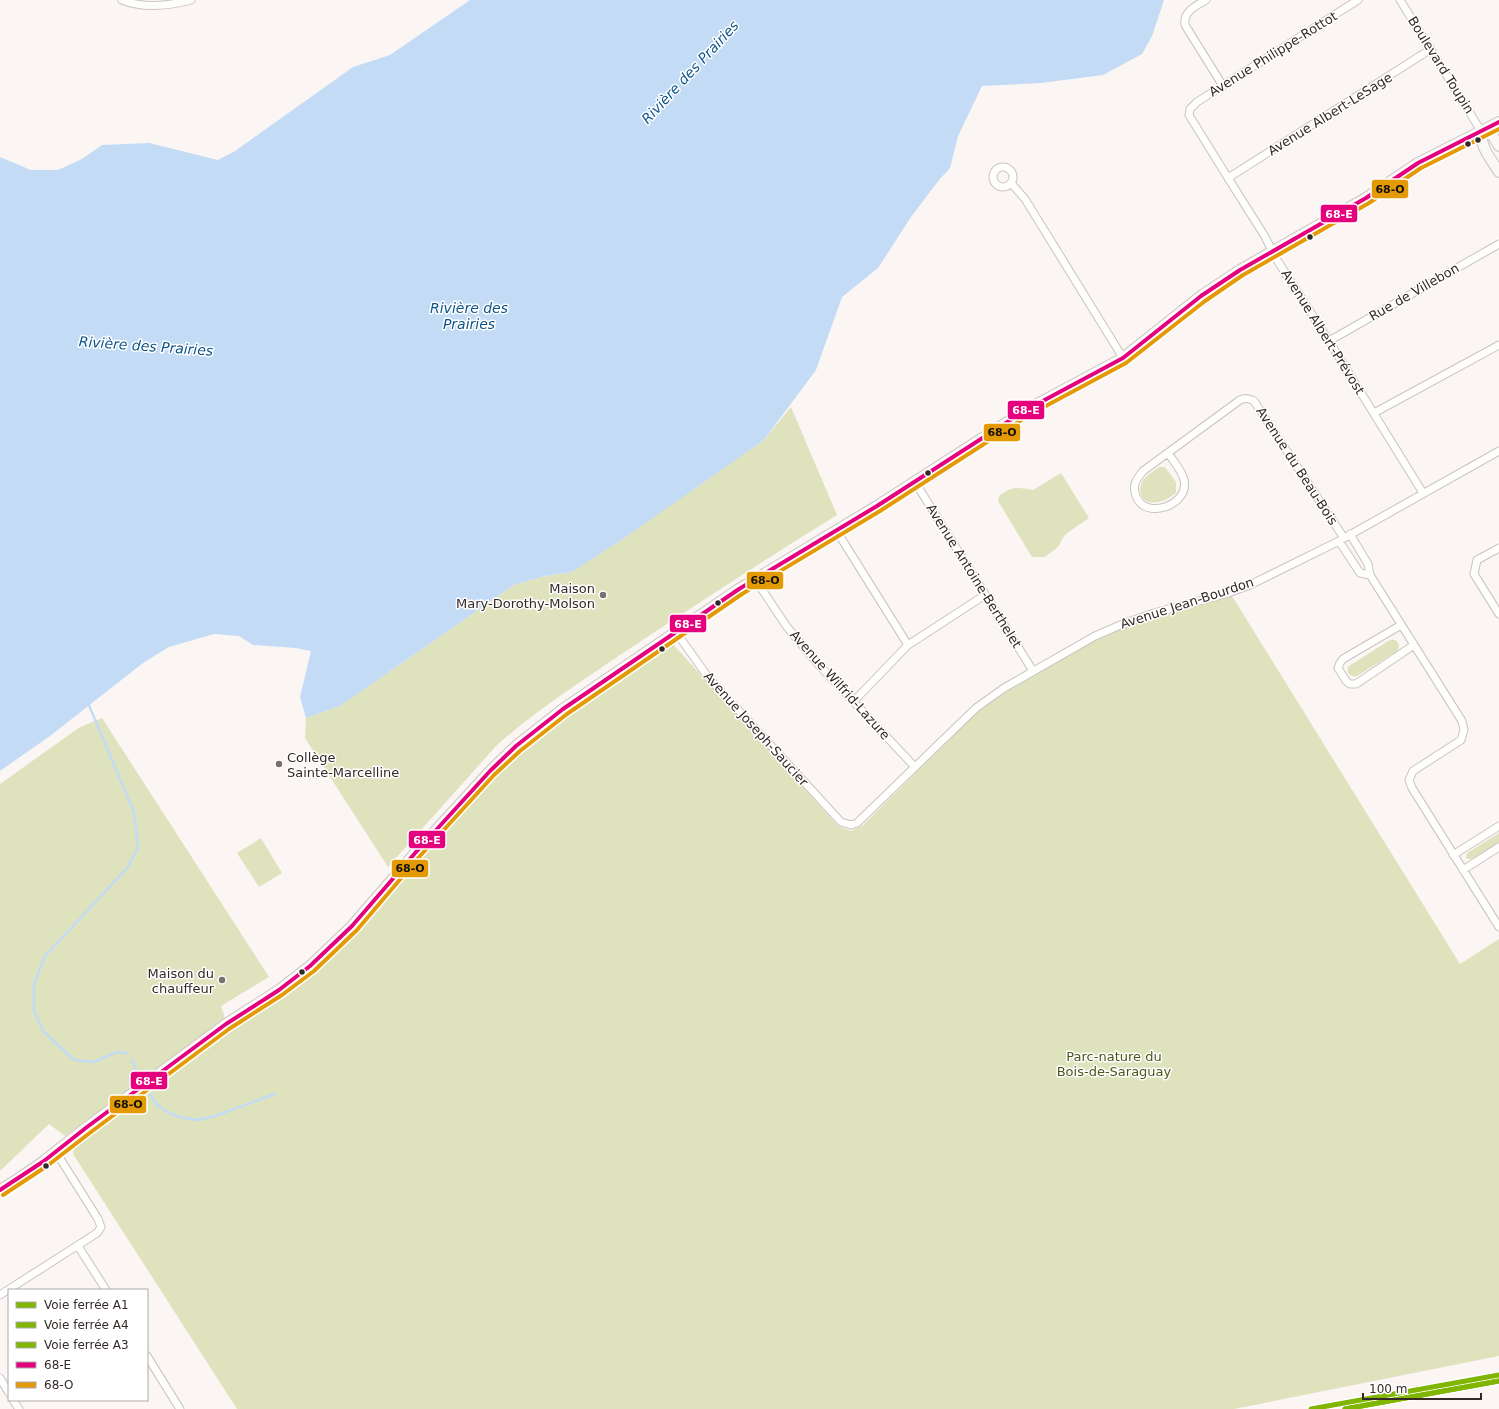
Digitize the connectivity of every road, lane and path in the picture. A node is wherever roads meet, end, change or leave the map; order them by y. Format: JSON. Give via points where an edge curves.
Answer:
{"nodes":[{"id":1,"x":122,"y":0,"type":"edge"},
{"id":2,"x":191,"y":0,"type":"edge"},
{"id":3,"x":1206,"y":0,"type":"edge"},
{"id":4,"x":1358,"y":0,"type":"edge"},
{"id":5,"x":1400,"y":0,"type":"edge"},
{"id":6,"x":1431,"y":49,"type":"junction"},
{"id":7,"x":1223,"y":86,"type":"junction"},
{"id":8,"x":1190,"y":109,"type":"joint"},
{"id":9,"x":1499,"y":122,"type":"edge"},
{"id":10,"x":1481,"y":131,"type":"junction"},
{"id":11,"x":1499,"y":146,"type":"edge"},
{"id":12,"x":1499,"y":172,"type":"edge"},
{"id":13,"x":1228,"y":178,"type":"junction"},
{"id":14,"x":1011,"y":183,"type":"dead end"},
{"id":15,"x":1499,"y":244,"type":"edge"},
{"id":16,"x":1272,"y":250,"type":"junction"},
{"id":17,"x":1329,"y":341,"type":"junction"},
{"id":18,"x":1499,"y":345,"type":"edge"},
{"id":19,"x":1123,"y":358,"type":"junction"},
{"id":20,"x":1374,"y":413,"type":"junction"},
{"id":21,"x":1499,"y":451,"type":"edge"},
{"id":22,"x":1168,"y":453,"type":"junction"},
{"id":23,"x":915,"y":482,"type":"junction"},
{"id":24,"x":1423,"y":493,"type":"junction"},
{"id":25,"x":836,"y":530,"type":"junction"},
{"id":26,"x":1344,"y":537,"type":"junction"},
{"id":27,"x":1499,"y":548,"type":"edge"},
{"id":28,"x":1370,"y":575,"type":"junction"},
{"id":29,"x":755,"y":579,"type":"junction"},
{"id":30,"x":986,"y":595,"type":"junction"},
{"id":31,"x":1499,"y":614,"type":"edge"},
{"id":32,"x":1401,"y":625,"type":"junction"},
{"id":33,"x":676,"y":632,"type":"junction"},
{"id":34,"x":908,"y":645,"type":"junction"},
{"id":35,"x":1414,"y":645,"type":"junction"},
{"id":36,"x":1033,"y":671,"type":"junction"},
{"id":37,"x":854,"y":701,"type":"junction"},
{"id":38,"x":915,"y":767,"type":"junction"},
{"id":39,"x":841,"y":822,"type":"joint"},
{"id":40,"x":1499,"y":826,"type":"edge"},
{"id":41,"x":1499,"y":847,"type":"edge"},
{"id":42,"x":1453,"y":855,"type":"junction"},
{"id":43,"x":1463,"y":870,"type":"junction"},
{"id":44,"x":1499,"y":927,"type":"edge"},
{"id":45,"x":56,"y":1152,"type":"junction"},
{"id":46,"x":0,"y":1190,"type":"edge"},
{"id":47,"x":78,"y":1246,"type":"junction"},
{"id":48,"x":10,"y":1289,"type":"edge"},
{"id":49,"x":105,"y":1289,"type":"edge"},
{"id":50,"x":148,"y":1358,"type":"edge"},
{"id":51,"x":0,"y":1378,"type":"edge"},
{"id":52,"x":8,"y":1391,"type":"edge"},
{"id":53,"x":180,"y":1409,"type":"edge"}],
"edges":[{"from":1,"to":2,"type":"street","via":[[143,6]]},
{"from":3,"to":7,"type":"street","via":[[1191,10],[1184,21]]},
{"from":4,"to":7,"type":"street","name":"Avenue Philippe-Rottot"},
{"from":5,"to":6,"type":"street","name":"Boulevard Toupin"},
{"from":6,"to":10,"type":"street","name":"Boulevard Toupin"},
{"from":6,"to":13,"type":"street","name":"Avenue Albert-LeSage"},
{"from":7,"to":8,"type":"street","name":"Avenue Philippe-Rottot"},
{"from":8,"to":13,"type":"street","name":"Avenue Albert-Prévost","via":[[1191,118]]},
{"from":9,"to":10,"type":"street"},
{"from":10,"to":11,"type":"street","name":"Boulevard Toupin","via":[[1492,136]]},
{"from":10,"to":12,"type":"street","name":"Boulevard Toupin","via":[[1481,142]]},
{"from":10,"to":16,"type":"street","via":[[1418,163],[1366,198]]},
{"from":13,"to":16,"type":"street","name":"Avenue Albert-Prévost"},
{"from":14,"to":19,"type":"street","via":[[1028,204]]},
{"from":15,"to":17,"type":"street","name":"Rue de Villebon"},
{"from":16,"to":17,"type":"street","name":"Avenue Albert-Prévost"},
{"from":16,"to":19,"type":"street","via":[[1201,296]]},
{"from":17,"to":20,"type":"street","name":"Avenue Albert-Prévost"},
{"from":18,"to":20,"type":"street"},
{"from":19,"to":23,"type":"street","via":[[1026,410]]},
{"from":20,"to":24,"type":"street","name":"Avenue Albert-Prévost"},
{"from":21,"to":24,"type":"street","name":"Avenue Jean-Bourdon"},
{"from":22,"to":22,"type":"street","name":"Avenue du Beau-Bois","via":[[1136,479],[1134,490],[1143,506],[1151,509],[1166,507],[1177,501],[1182,494],[1184,480]]},
{"from":22,"to":26,"type":"street","name":"Avenue du Beau-Bois","via":[[1240,400],[1249,398],[1254,401]]},
{"from":23,"to":25,"type":"street"},
{"from":23,"to":30,"type":"street","name":"Avenue Antoine-Berthelet"},
{"from":24,"to":26,"type":"street","name":"Avenue Jean-Bourdon"},
{"from":25,"to":29,"type":"street"},
{"from":25,"to":34,"type":"street"},
{"from":26,"to":28,"type":"street","name":"Avenue du Beau-Bois","via":[[1368,564]]},
{"from":26,"to":28,"type":"street","name":"Avenue du Beau-Bois","via":[[1360,573]]},
{"from":26,"to":36,"type":"street","name":"Avenue Jean-Bourdon","via":[[1228,593],[1125,623],[1095,636]]},
{"from":27,"to":31,"type":"street","via":[[1477,560],[1474,574]]},
{"from":28,"to":32,"type":"street","name":"Avenue du Beau-Bois"},
{"from":29,"to":33,"type":"street"},
{"from":29,"to":37,"type":"street","name":"Avenue Wilfrid-Lazure","via":[[787,627]]},
{"from":30,"to":34,"type":"street"},
{"from":30,"to":36,"type":"street","name":"Avenue Antoine-Berthelet"},
{"from":32,"to":35,"type":"street","name":"Avenue du Beau-Bois"},
{"from":32,"to":35,"type":"street","via":[[1343,659],[1338,668],[1346,681],[1356,684]]},
{"from":33,"to":39,"type":"street","name":"Avenue Joseph-Saucier","via":[[708,677]]},
{"from":33,"to":45,"type":"street","via":[[563,709],[510,752],[468,793],[352,926],[310,966],[279,990],[226,1024]]},
{"from":34,"to":37,"type":"street"},
{"from":35,"to":42,"type":"street","name":"Avenue du Beau-Bois","via":[[1462,721],[1464,730],[1461,740],[1413,771],[1409,780]]},
{"from":36,"to":38,"type":"street","name":"Avenue Jean-Bourdon","via":[[976,708]]},
{"from":37,"to":38,"type":"street","name":"Avenue Wilfrid-Lazure"},
{"from":38,"to":39,"type":"street","name":"Avenue Jean-Bourdon","via":[[857,823],[851,825]]},
{"from":40,"to":42,"type":"street"},
{"from":41,"to":43,"type":"street"},
{"from":42,"to":43,"type":"street","name":"Avenue du Beau-Bois"},
{"from":43,"to":44,"type":"street","name":"Avenue du Beau-Bois"},
{"from":45,"to":46,"type":"street"},
{"from":45,"to":47,"type":"street","via":[[101,1225],[97,1234]]},
{"from":47,"to":48,"type":"street"},
{"from":47,"to":49,"type":"street"},
{"from":50,"to":53,"type":"street"},
{"from":51,"to":52,"type":"street"}]}
